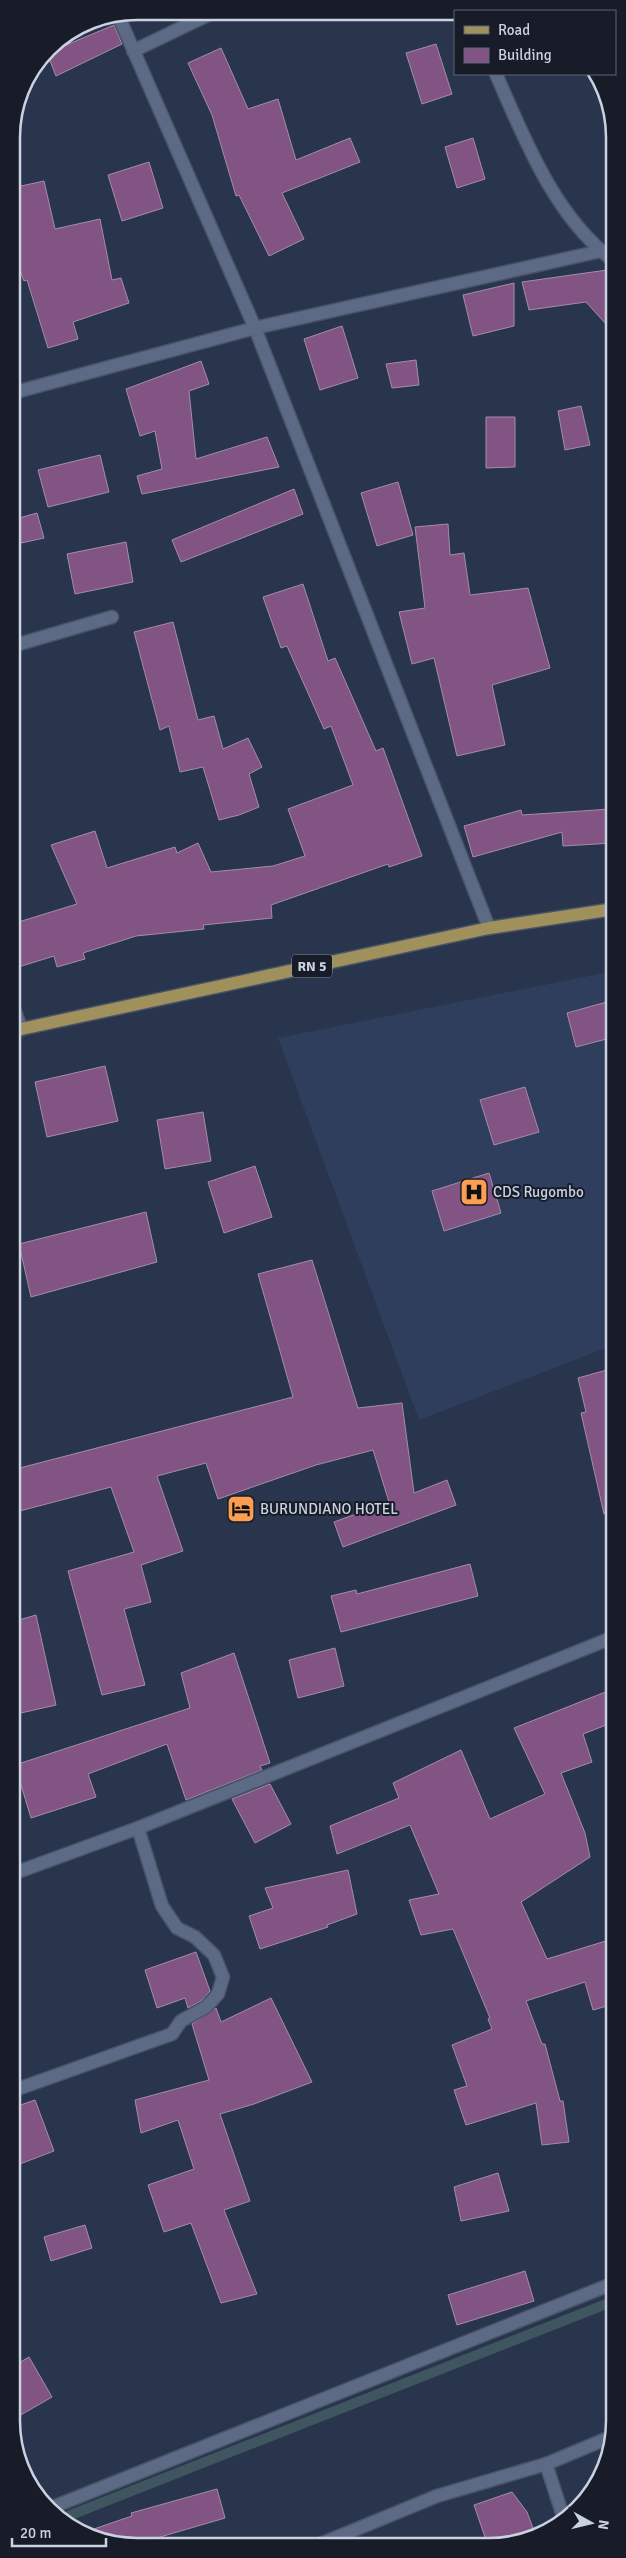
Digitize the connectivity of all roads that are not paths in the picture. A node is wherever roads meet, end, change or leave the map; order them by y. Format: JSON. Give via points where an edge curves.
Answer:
{"nodes":[{"id":1,"x":197,"y":20,"type":"edge"},
{"id":2,"x":121,"y":21,"type":"edge"},
{"id":3,"x":133,"y":51,"type":"junction"},
{"id":4,"x":496,"y":75,"type":"edge"},
{"id":5,"x":601,"y":251,"type":"junction"},
{"id":6,"x":606,"y":254,"type":"edge"},
{"id":7,"x":255,"y":328,"type":"junction"},
{"id":8,"x":20,"y":391,"type":"edge"},
{"id":9,"x":112,"y":617,"type":"dead end"},
{"id":10,"x":20,"y":644,"type":"edge"},
{"id":11,"x":606,"y":910,"type":"edge"},
{"id":12,"x":489,"y":928,"type":"junction"},
{"id":13,"x":20,"y":1029,"type":"edge"},
{"id":14,"x":606,"y":1640,"type":"edge"},
{"id":15,"x":138,"y":1828,"type":"junction"},
{"id":16,"x":20,"y":1871,"type":"edge"},
{"id":17,"x":20,"y":2088,"type":"edge"},
{"id":18,"x":606,"y":2286,"type":"edge"},
{"id":19,"x":604,"y":2440,"type":"edge"},
{"id":20,"x":546,"y":2464,"type":"junction"},
{"id":21,"x":57,"y":2506,"type":"edge"},
{"id":22,"x":562,"y":2512,"type":"edge"},
{"id":23,"x":335,"y":2538,"type":"edge"}],
"edges":[{"from":1,"to":3,"type":"street"},
{"from":2,"to":3,"type":"street"},
{"from":3,"to":7,"type":"street"},
{"from":4,"to":5,"type":"street","via":[[538,169],[561,204]]},
{"from":5,"to":6,"type":"street"},
{"from":5,"to":7,"type":"street"},
{"from":7,"to":8,"type":"street"},
{"from":7,"to":12,"type":"street"},
{"from":9,"to":10,"type":"street"},
{"from":11,"to":12,"type":"main road","name":"RN 5","number":"RN 5"},
{"from":12,"to":13,"type":"main road","name":"RN 5","number":"RN 5"},
{"from":14,"to":15,"type":"street"},
{"from":15,"to":16,"type":"street"},
{"from":15,"to":17,"type":"street","via":[[162,1906],[177,1928],[205,1944],[220,1966],[223,1977],[218,1994],[206,2007],[181,2021],[172,2034]]},
{"from":18,"to":21,"type":"street"},
{"from":19,"to":20,"type":"street"},
{"from":20,"to":22,"type":"street"},
{"from":20,"to":23,"type":"street","via":[[437,2496]]}]}
